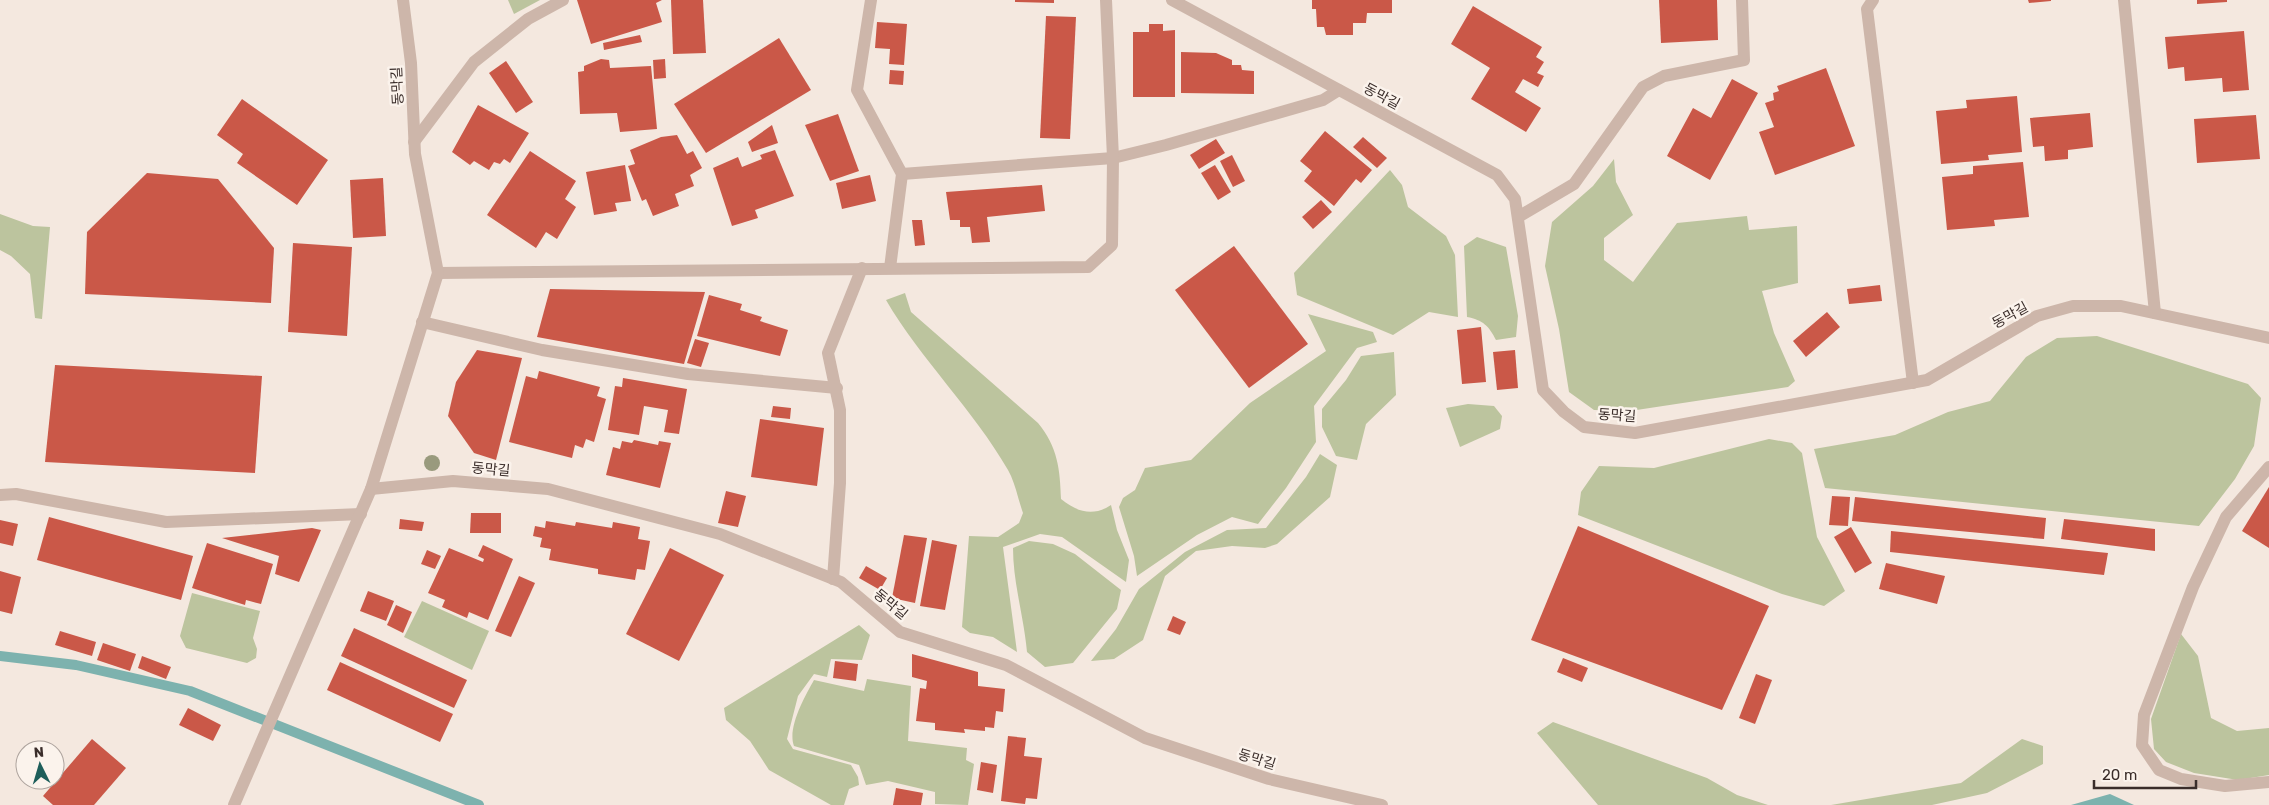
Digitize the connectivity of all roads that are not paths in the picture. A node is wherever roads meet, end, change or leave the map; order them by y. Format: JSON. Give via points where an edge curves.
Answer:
{"nodes":[{"id":1,"x":402,"y":0,"type":"edge"},
{"id":2,"x":563,"y":0,"type":"edge"},
{"id":3,"x":871,"y":0,"type":"edge"},
{"id":4,"x":1106,"y":0,"type":"edge"},
{"id":5,"x":1172,"y":0,"type":"edge"},
{"id":6,"x":1742,"y":0,"type":"edge"},
{"id":7,"x":1873,"y":0,"type":"edge"},
{"id":8,"x":2124,"y":0,"type":"edge"},
{"id":9,"x":1339,"y":90,"type":"junction"},
{"id":10,"x":414,"y":142,"type":"junction"},
{"id":11,"x":1113,"y":158,"type":"junction"},
{"id":12,"x":902,"y":174,"type":"junction"},
{"id":13,"x":1518,"y":217,"type":"junction"},
{"id":14,"x":862,"y":268,"type":"junction"},
{"id":15,"x":890,"y":268,"type":"junction"},
{"id":16,"x":438,"y":273,"type":"junction"},
{"id":17,"x":2155,"y":314,"type":"junction"},
{"id":18,"x":422,"y":322,"type":"junction"},
{"id":19,"x":2269,"y":338,"type":"edge"},
{"id":20,"x":1913,"y":382,"type":"junction"},
{"id":21,"x":837,"y":388,"type":"junction"},
{"id":22,"x":2269,"y":467,"type":"edge"},
{"id":23,"x":371,"y":490,"type":"junction"},
{"id":24,"x":0,"y":495,"type":"edge"},
{"id":25,"x":361,"y":514,"type":"junction"},
{"id":26,"x":833,"y":579,"type":"junction"},
{"id":27,"x":2269,"y":782,"type":"edge"},
{"id":28,"x":234,"y":805,"type":"edge"},
{"id":29,"x":1382,"y":805,"type":"edge"}],
"edges":[{"from":1,"to":10,"type":"street","name":"동막길","via":[[411,63]]},
{"from":2,"to":10,"type":"street","via":[[528,19],[474,62]]},
{"from":3,"to":12,"type":"street","via":[[857,90]]},
{"from":4,"to":11,"type":"street"},
{"from":5,"to":9,"type":"street","name":"동막길"},
{"from":6,"to":13,"type":"street","via":[[1744,60],[1664,76],[1643,87],[1574,184]]},
{"from":7,"to":20,"type":"street","via":[[1867,9]]},
{"from":8,"to":17,"type":"street"},
{"from":9,"to":11,"type":"street","via":[[1323,100]]},
{"from":9,"to":13,"type":"street","name":"동막길","via":[[1497,175],[1515,199]]},
{"from":10,"to":16,"type":"street","name":"동막길"},
{"from":11,"to":12,"type":"street"},
{"from":11,"to":15,"type":"street","via":[[1112,245],[1088,267]]},
{"from":12,"to":15,"type":"street"},
{"from":13,"to":20,"type":"street","name":"동막길","via":[[1543,390],[1584,427],[1635,433]]},
{"from":14,"to":15,"type":"street"},
{"from":14,"to":16,"type":"street"},
{"from":14,"to":21,"type":"street","via":[[828,353]]},
{"from":16,"to":18,"type":"street","name":"동막길"},
{"from":17,"to":19,"type":"street","name":"동막길"},
{"from":17,"to":20,"type":"street","name":"동막길","via":[[2120,306],[2073,306],[2037,316],[1927,380]]},
{"from":18,"to":21,"type":"street","via":[[542,350],[688,374]]},
{"from":18,"to":23,"type":"street","name":"동막길"},
{"from":21,"to":26,"type":"street","via":[[840,483]]},
{"from":22,"to":27,"type":"street","via":[[2226,517],[2194,587],[2144,715],[2142,745],[2159,770],[2181,779],[2225,786]]},
{"from":23,"to":25,"type":"street","name":"동막길"},
{"from":23,"to":26,"type":"street","name":"동막길","via":[[453,481],[548,489],[720,534]]},
{"from":24,"to":25,"type":"street","via":[[16,494],[166,522]]},
{"from":25,"to":28,"type":"street","name":"동막길"},
{"from":26,"to":29,"type":"street","name":"동막길","via":[[841,582],[900,632],[1006,665],[1145,738],[1269,779]]}]}
